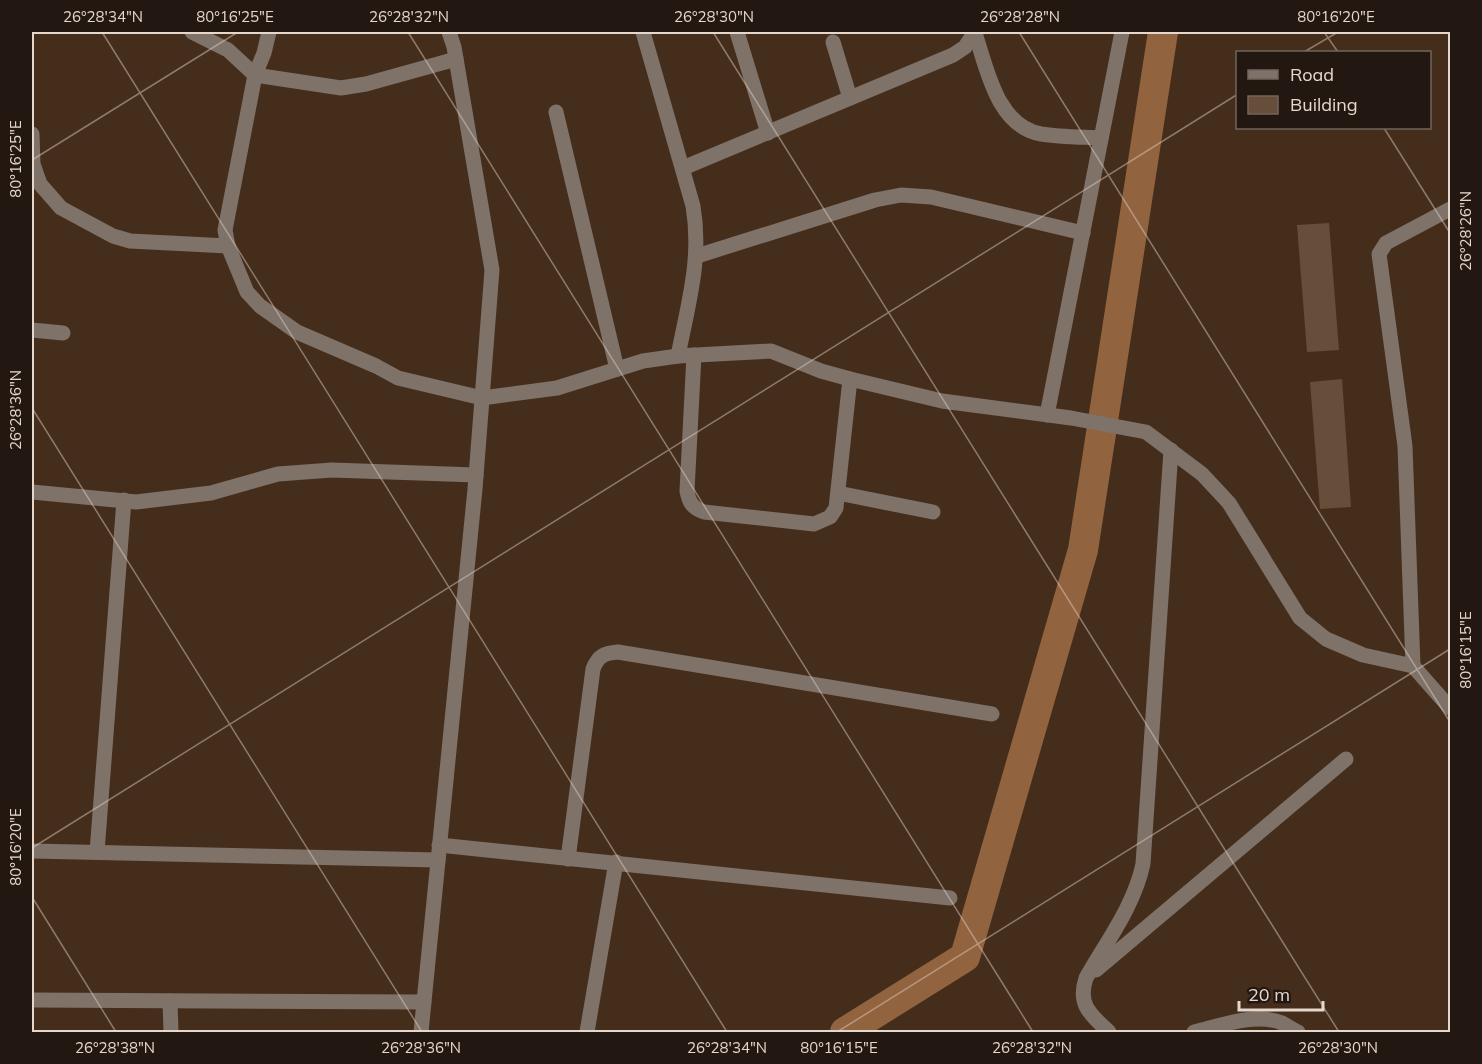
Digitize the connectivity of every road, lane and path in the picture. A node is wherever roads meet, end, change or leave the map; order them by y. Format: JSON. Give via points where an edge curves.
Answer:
{"nodes":[{"id":1,"x":192,"y":32,"type":"edge"},
{"id":2,"x":269,"y":32,"type":"edge"},
{"id":3,"x":448,"y":32,"type":"edge"},
{"id":4,"x":643,"y":32,"type":"edge"},
{"id":5,"x":737,"y":32,"type":"edge"},
{"id":6,"x":975,"y":32,"type":"edge"},
{"id":7,"x":1122,"y":32,"type":"edge"},
{"id":8,"x":833,"y":42,"type":"dead end"},
{"id":9,"x":456,"y":59,"type":"junction"},
{"id":10,"x":255,"y":75,"type":"junction"},
{"id":11,"x":850,"y":98,"type":"junction"},
{"id":12,"x":556,"y":112,"type":"dead end"},
{"id":13,"x":768,"y":133,"type":"junction"},
{"id":14,"x":32,"y":134,"type":"edge"},
{"id":15,"x":1101,"y":138,"type":"junction"},
{"id":16,"x":683,"y":168,"type":"junction"},
{"id":17,"x":36,"y":186,"type":"edge"},
{"id":18,"x":1450,"y":209,"type":"edge"},
{"id":19,"x":1083,"y":232,"type":"junction"},
{"id":20,"x":228,"y":246,"type":"junction"},
{"id":21,"x":697,"y":256,"type":"junction"},
{"id":22,"x":32,"y":330,"type":"edge"},
{"id":23,"x":63,"y":333,"type":"dead end"},
{"id":24,"x":686,"y":356,"type":"junction"},
{"id":25,"x":617,"y":369,"type":"junction"},
{"id":26,"x":850,"y":379,"type":"junction"},
{"id":27,"x":482,"y":398,"type":"junction"},
{"id":28,"x":1047,"y":415,"type":"junction"},
{"id":29,"x":1171,"y":450,"type":"junction"},
{"id":30,"x":476,"y":475,"type":"junction"},
{"id":31,"x":32,"y":492,"type":"edge"},
{"id":32,"x":838,"y":493,"type":"junction"},
{"id":33,"x":124,"y":500,"type":"junction"},
{"id":34,"x":933,"y":512,"type":"dead end"},
{"id":35,"x":1413,"y":666,"type":"junction"},
{"id":36,"x":1450,"y":708,"type":"edge"},
{"id":37,"x":993,"y":714,"type":"dead end"},
{"id":38,"x":1346,"y":759,"type":"dead end"},
{"id":39,"x":32,"y":851,"type":"edge"},
{"id":40,"x":97,"y":852,"type":"junction"},
{"id":41,"x":439,"y":852,"type":"junction"},
{"id":42,"x":568,"y":859,"type":"junction"},
{"id":43,"x":616,"y":862,"type":"junction"},
{"id":44,"x":950,"y":898,"type":"dead end"},
{"id":45,"x":1086,"y":978,"type":"junction"},
{"id":46,"x":32,"y":1000,"type":"edge"},
{"id":47,"x":170,"y":1001,"type":"junction"},
{"id":48,"x":424,"y":1002,"type":"junction"},
{"id":49,"x":171,"y":1032,"type":"edge"},
{"id":50,"x":421,"y":1032,"type":"edge"},
{"id":51,"x":587,"y":1032,"type":"edge"},
{"id":52,"x":1109,"y":1032,"type":"edge"},
{"id":53,"x":1194,"y":1032,"type":"edge"},
{"id":54,"x":1298,"y":1032,"type":"edge"}],
"edges":[{"from":1,"to":10,"type":"street","via":[[228,50]]},
{"from":2,"to":10,"type":"street"},
{"from":3,"to":9,"type":"street"},
{"from":4,"to":16,"type":"street"},
{"from":5,"to":13,"type":"street"},
{"from":6,"to":11,"type":"street","via":[[965,47],[953,55]]},
{"from":6,"to":15,"type":"street","via":[[997,97],[1020,127],[1040,134]]},
{"from":7,"to":15,"type":"street"},
{"from":8,"to":11,"type":"street"},
{"from":9,"to":10,"type":"street","via":[[341,88]]},
{"from":9,"to":27,"type":"street","via":[[492,270]]},
{"from":10,"to":20,"type":"street","via":[[225,230]]},
{"from":11,"to":13,"type":"street"},
{"from":12,"to":25,"type":"street"},
{"from":13,"to":16,"type":"street"},
{"from":14,"to":17,"type":"street"},
{"from":15,"to":19,"type":"street"},
{"from":16,"to":21,"type":"street","via":[[696,222]]},
{"from":17,"to":20,"type":"street","via":[[61,208],[113,236],[130,241]]},
{"from":18,"to":35,"type":"street","via":[[1386,243],[1379,254],[1405,446]]},
{"from":19,"to":21,"type":"street","via":[[931,196],[901,195]]},
{"from":19,"to":28,"type":"street"},
{"from":20,"to":27,"type":"street","via":[[247,292],[297,332],[398,378]]},
{"from":21,"to":24,"type":"street"},
{"from":22,"to":23,"type":"street"},
{"from":24,"to":25,"type":"street","via":[[643,361]]},
{"from":24,"to":26,"type":"street","via":[[771,351]]},
{"from":24,"to":32,"type":"street","via":[[687,491],[695,508],[814,524],[830,517]]},
{"from":25,"to":27,"type":"street","via":[[556,388]]},
{"from":26,"to":28,"type":"street","via":[[942,401]]},
{"from":26,"to":32,"type":"street"},
{"from":27,"to":30,"type":"street"},
{"from":28,"to":29,"type":"street","via":[[1146,432]]},
{"from":29,"to":35,"type":"street","via":[[1202,474],[1229,503],[1300,618],[1326,639],[1363,656]]},
{"from":29,"to":45,"type":"street","via":[[1143,864],[1139,884]]},
{"from":30,"to":33,"type":"street","via":[[332,470],[278,474],[211,493]]},
{"from":30,"to":41,"type":"street"},
{"from":31,"to":33,"type":"street"},
{"from":32,"to":34,"type":"street"},
{"from":33,"to":40,"type":"street"},
{"from":35,"to":36,"type":"street"},
{"from":37,"to":42,"type":"street","via":[[618,652],[605,653],[597,658],[593,669]]},
{"from":38,"to":45,"type":"street"},
{"from":39,"to":40,"type":"street"},
{"from":40,"to":41,"type":"street"},
{"from":41,"to":42,"type":"street"},
{"from":41,"to":48,"type":"street"},
{"from":42,"to":43,"type":"street"},
{"from":43,"to":44,"type":"street"},
{"from":43,"to":51,"type":"street"},
{"from":45,"to":52,"type":"street","via":[[1082,990],[1084,1004]]},
{"from":46,"to":47,"type":"street"},
{"from":47,"to":48,"type":"street"},
{"from":47,"to":49,"type":"street"},
{"from":48,"to":50,"type":"street"},
{"from":53,"to":54,"type":"street","via":[[1263,1019]]}]}
